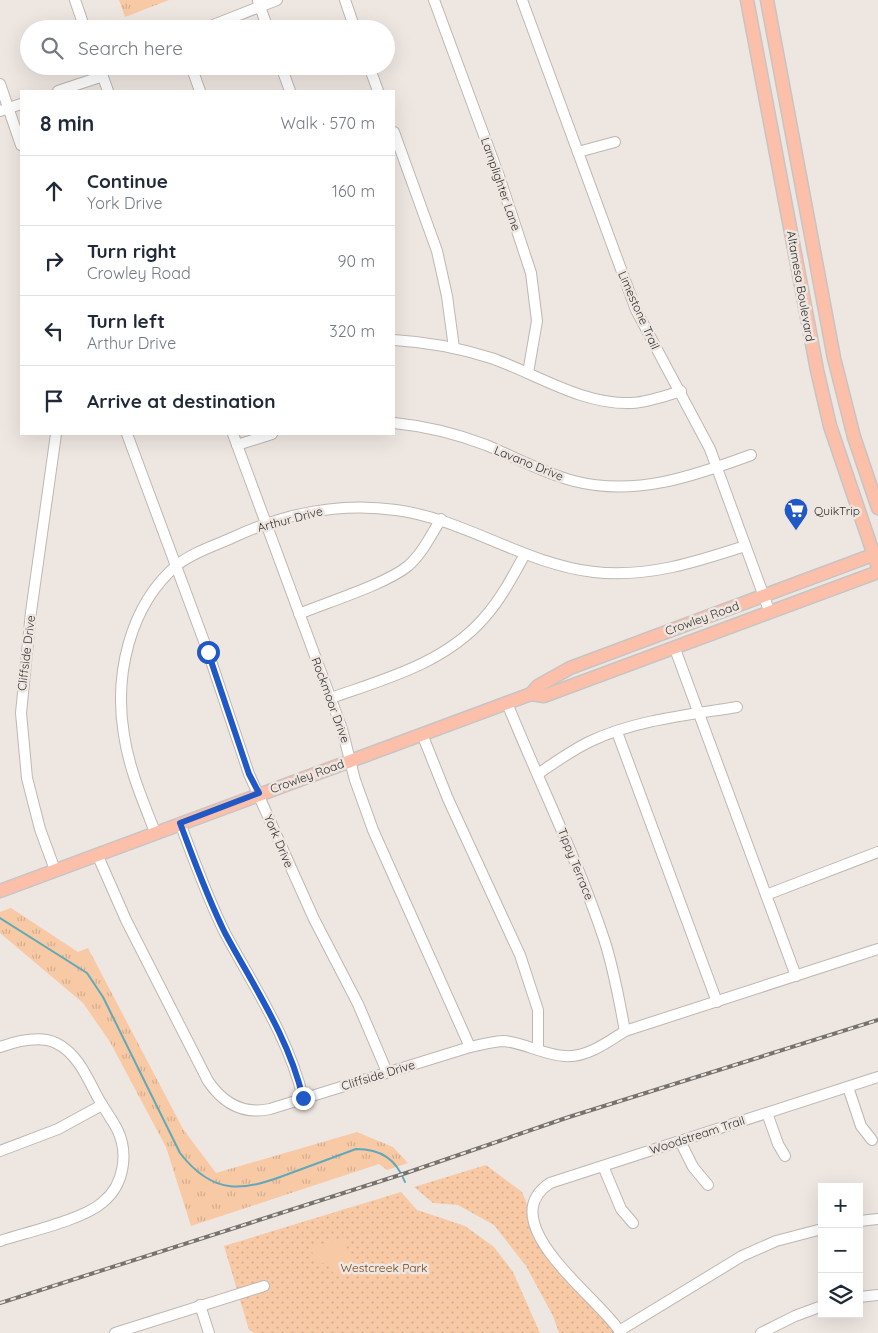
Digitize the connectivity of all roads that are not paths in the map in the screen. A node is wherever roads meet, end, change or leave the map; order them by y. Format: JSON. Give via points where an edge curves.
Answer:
{"nodes":[{"id":1,"x":75,"y":0,"type":"edge"},
{"id":2,"x":277,"y":0,"type":"edge"},
{"id":3,"x":345,"y":0,"type":"edge"},
{"id":4,"x":434,"y":0,"type":"edge"},
{"id":5,"x":522,"y":0,"type":"edge"},
{"id":6,"x":747,"y":0,"type":"edge"},
{"id":7,"x":767,"y":0,"type":"edge"},
{"id":8,"x":259,"y":3,"type":"edge"},
{"id":9,"x":83,"y":20,"type":"edge"},
{"id":10,"x":222,"y":20,"type":"edge"},
{"id":11,"x":265,"y":20,"type":"edge"},
{"id":12,"x":352,"y":20,"type":"edge"},
{"id":13,"x":91,"y":75,"type":"edge"},
{"id":14,"x":104,"y":75,"type":"edge"},
{"id":15,"x":194,"y":75,"type":"edge"},
{"id":16,"x":284,"y":75,"type":"edge"},
{"id":17,"x":372,"y":75,"type":"edge"},
{"id":18,"x":0,"y":84,"type":"edge"},
{"id":19,"x":60,"y":90,"type":"edge"},
{"id":20,"x":108,"y":90,"type":"edge"},
{"id":21,"x":200,"y":90,"type":"edge"},
{"id":22,"x":290,"y":90,"type":"edge"},
{"id":23,"x":378,"y":90,"type":"edge"},
{"id":24,"x":20,"y":104,"type":"edge"},
{"id":25,"x":4,"y":109,"type":"edge"},
{"id":26,"x":395,"y":135,"type":"edge"},
{"id":27,"x":795,"y":138,"type":"junction"},
{"id":28,"x":615,"y":142,"type":"dead end"},
{"id":29,"x":775,"y":142,"type":"junction"},
{"id":30,"x":20,"y":143,"type":"edge"},
{"id":31,"x":578,"y":152,"type":"junction"},
{"id":32,"x":395,"y":340,"type":"edge"},
{"id":33,"x":454,"y":348,"type":"junction"},
{"id":34,"x":528,"y":373,"type":"junction"},
{"id":35,"x":681,"y":391,"type":"junction"},
{"id":36,"x":844,"y":402,"type":"junction"},
{"id":37,"x":825,"y":406,"type":"junction"},
{"id":38,"x":395,"y":423,"type":"edge"},
{"id":39,"x":56,"y":435,"type":"edge"},
{"id":40,"x":126,"y":435,"type":"edge"},
{"id":41,"x":233,"y":435,"type":"edge"},
{"id":42,"x":269,"y":435,"type":"edge"},
{"id":43,"x":237,"y":445,"type":"junction"},
{"id":44,"x":751,"y":455,"type":"dead end"},
{"id":45,"x":718,"y":467,"type":"junction"},
{"id":46,"x":878,"y":508,"type":"edge"},
{"id":47,"x":441,"y":519,"type":"junction"},
{"id":48,"x":266,"y":525,"type":"junction"},
{"id":49,"x":745,"y":546,"type":"junction"},
{"id":50,"x":526,"y":554,"type":"junction"},
{"id":51,"x":877,"y":558,"type":"edge"},
{"id":52,"x":176,"y":566,"type":"junction"},
{"id":53,"x":878,"y":572,"type":"edge"},
{"id":54,"x":763,"y":595,"type":"junction"},
{"id":55,"x":770,"y":613,"type":"junction"},
{"id":56,"x":299,"y":614,"type":"junction"},
{"id":57,"x":674,"y":649,"type":"junction"},
{"id":58,"x":531,"y":694,"type":"junction"},
{"id":59,"x":331,"y":698,"type":"junction"},
{"id":60,"x":507,"y":703,"type":"junction"},
{"id":61,"x":737,"y":706,"type":"dead end"},
{"id":62,"x":699,"y":713,"type":"junction"},
{"id":63,"x":617,"y":732,"type":"junction"},
{"id":64,"x":422,"y":734,"type":"junction"},
{"id":65,"x":351,"y":760,"type":"junction"},
{"id":66,"x":538,"y":774,"type":"junction"},
{"id":67,"x":259,"y":793,"type":"junction"},
{"id":68,"x":180,"y":823,"type":"junction"},
{"id":69,"x":155,"y":832,"type":"junction"},
{"id":70,"x":878,"y":852,"type":"edge"},
{"id":71,"x":98,"y":854,"type":"junction"},
{"id":72,"x":55,"y":870,"type":"junction"},
{"id":73,"x":2,"y":890,"type":"edge"},
{"id":74,"x":766,"y":895,"type":"junction"},
{"id":75,"x":878,"y":949,"type":"edge"},
{"id":76,"x":796,"y":976,"type":"junction"},
{"id":77,"x":717,"y":1002,"type":"junction"},
{"id":78,"x":625,"y":1031,"type":"junction"},
{"id":79,"x":0,"y":1047,"type":"edge"},
{"id":80,"x":470,"y":1047,"type":"junction"},
{"id":81,"x":538,"y":1049,"type":"junction"},
{"id":82,"x":387,"y":1072,"type":"junction"},
{"id":83,"x":878,"y":1077,"type":"edge"},
{"id":84,"x":848,"y":1087,"type":"junction"},
{"id":85,"x":303,"y":1098,"type":"junction"},
{"id":86,"x":102,"y":1105,"type":"junction"},
{"id":87,"x":767,"y":1113,"type":"junction"},
{"id":88,"x":680,"y":1140,"type":"junction"},
{"id":89,"x":872,"y":1140,"type":"dead end"},
{"id":90,"x":0,"y":1151,"type":"edge"},
{"id":91,"x":785,"y":1156,"type":"dead end"},
{"id":92,"x":603,"y":1166,"type":"junction"},
{"id":93,"x":708,"y":1185,"type":"dead end"},
{"id":94,"x":878,"y":1219,"type":"edge"},
{"id":95,"x":863,"y":1221,"type":"edge"},
{"id":96,"x":633,"y":1223,"type":"dead end"},
{"id":97,"x":818,"y":1230,"type":"edge"},
{"id":98,"x":0,"y":1240,"type":"edge"},
{"id":99,"x":264,"y":1286,"type":"dead end"},
{"id":100,"x":878,"y":1294,"type":"edge"},
{"id":101,"x":863,"y":1296,"type":"edge"},
{"id":102,"x":200,"y":1305,"type":"junction"},
{"id":103,"x":818,"y":1307,"type":"edge"},
{"id":104,"x":620,"y":1332,"type":"edge"},
{"id":105,"x":115,"y":1333,"type":"edge"},
{"id":106,"x":209,"y":1333,"type":"edge"},
{"id":107,"x":761,"y":1333,"type":"edge"}],
"edges":[{"from":1,"to":9,"type":"street"},
{"from":2,"to":8,"type":"street"},
{"from":3,"to":12,"type":"street"},
{"from":4,"to":34,"type":"street","name":"Lamplighter Lane","via":[[531,273],[537,321]]},
{"from":5,"to":31,"type":"street","name":"Limestone Trail"},
{"from":6,"to":29,"type":"main road","name":"Altamesa Boulevard"},
{"from":7,"to":27,"type":"main road","name":"Altamesa Boulevard"},
{"from":8,"to":10,"type":"street"},
{"from":8,"to":11,"type":"street"},
{"from":13,"to":19,"type":"street"},
{"from":14,"to":20,"type":"street"},
{"from":15,"to":21,"type":"street"},
{"from":16,"to":22,"type":"street"},
{"from":17,"to":23,"type":"street"},
{"from":18,"to":25,"type":"street"},
{"from":24,"to":25,"type":"street"},
{"from":25,"to":30,"type":"street"},
{"from":26,"to":33,"type":"street","via":[[436,251],[448,296]]},
{"from":27,"to":29,"type":"main road"},
{"from":27,"to":36,"type":"main road","name":"Altamesa Boulevard"},
{"from":28,"to":31,"type":"street"},
{"from":29,"to":37,"type":"main road","name":"Altamesa Boulevard"},
{"from":31,"to":35,"type":"street","name":"Limestone Trail","via":[[636,310]]},
{"from":32,"to":33,"type":"street"},
{"from":33,"to":34,"type":"street"},
{"from":34,"to":35,"type":"street","via":[[586,397],[609,402],[633,403]]},
{"from":35,"to":45,"type":"street","name":"Limestone Trail"},
{"from":36,"to":37,"type":"main road"},
{"from":36,"to":46,"type":"main road","name":"Altamesa Boulevard"},
{"from":37,"to":51,"type":"main road","name":"Altamesa Boulevard","via":[[842,466]]},
{"from":38,"to":45,"type":"street","name":"Lavano Drive","via":[[458,436],[575,481],[611,486],[644,486],[676,481]]},
{"from":39,"to":72,"type":"street","name":"Cliffside Drive","via":[[20,714],[27,778]]},
{"from":40,"to":52,"type":"street","name":"York Drive"},
{"from":41,"to":43,"type":"street","name":"Rockmoor Drive"},
{"from":42,"to":43,"type":"street"},
{"from":43,"to":48,"type":"street","name":"Rockmoor Drive"},
{"from":44,"to":45,"type":"street","name":"Lavano Drive"},
{"from":45,"to":49,"type":"street","name":"Limestone Trail"},
{"from":47,"to":48,"type":"street","name":"Arthur Drive","via":[[395,509],[343,507],[310,511]]},
{"from":47,"to":50,"type":"street","name":"Arthur Drive"},
{"from":47,"to":56,"type":"street","via":[[422,550],[407,566]]},
{"from":48,"to":52,"type":"street","name":"Arthur Drive"},
{"from":48,"to":56,"type":"street","name":"Rockmoor Drive"},
{"from":49,"to":50,"type":"street","name":"Arthur Drive","via":[[686,565],[641,572],[593,572]]},
{"from":49,"to":54,"type":"street","name":"Limestone Trail"},
{"from":50,"to":59,"type":"street","via":[[485,617],[448,650],[418,666]]},
{"from":51,"to":54,"type":"main road","name":"Crowley Road"},
{"from":52,"to":67,"type":"street","name":"York Drive","via":[[249,774]]},
{"from":52,"to":69,"type":"street","name":"Arthur Drive","via":[[155,588],[139,616],[128,644],[121,683],[128,755]]},
{"from":53,"to":55,"type":"main road","name":"Crowley Road"},
{"from":54,"to":55,"type":"street","name":"Limestone Trail"},
{"from":54,"to":58,"type":"main road","name":"Crowley Road","via":[[570,668],[538,686]]},
{"from":55,"to":57,"type":"main road","name":"Crowley Road"},
{"from":56,"to":59,"type":"street","name":"Rockmoor Drive"},
{"from":57,"to":58,"type":"main road","name":"Crowley Road","via":[[544,696]]},
{"from":57,"to":62,"type":"street"},
{"from":58,"to":60,"type":"main road","name":"Crowley Road"},
{"from":59,"to":65,"type":"street","name":"Rockmoor Drive"},
{"from":60,"to":64,"type":"main road","name":"Crowley Road"},
{"from":60,"to":66,"type":"street","name":"Tippy Terrace"},
{"from":61,"to":62,"type":"street"},
{"from":62,"to":63,"type":"street"},
{"from":62,"to":74,"type":"street"},
{"from":63,"to":66,"type":"street","via":[[590,742]]},
{"from":63,"to":77,"type":"street"},
{"from":64,"to":65,"type":"main road","name":"Crowley Road"},
{"from":64,"to":81,"type":"street","via":[[448,799],[520,955],[538,1010]]},
{"from":65,"to":67,"type":"main road","name":"Crowley Road"},
{"from":65,"to":80,"type":"street","name":"Rockmoor Drive","via":[[373,830]]},
{"from":66,"to":78,"type":"street","name":"Tippy Terrace","via":[[601,932]]},
{"from":67,"to":68,"type":"main road","name":"Crowley Road"},
{"from":67,"to":82,"type":"street","name":"York Drive","via":[[297,884],[358,1004]]},
{"from":68,"to":69,"type":"main road","name":"Crowley Road"},
{"from":68,"to":85,"type":"street","via":[[221,924],[296,1067]]},
{"from":69,"to":71,"type":"main road","name":"Crowley Road"},
{"from":70,"to":74,"type":"street"},
{"from":71,"to":72,"type":"main road","name":"Crowley Road"},
{"from":71,"to":85,"type":"street","name":"Cliffside Drive","via":[[126,920],[214,1090],[234,1106],[253,1111]]},
{"from":72,"to":73,"type":"main road","name":"Crowley Road"},
{"from":74,"to":76,"type":"street"},
{"from":75,"to":76,"type":"street","name":"Cliffside Drive"},
{"from":76,"to":77,"type":"street","name":"Cliffside Drive"},
{"from":77,"to":78,"type":"street","name":"Cliffside Drive"},
{"from":78,"to":81,"type":"street","name":"Cliffside Drive","via":[[591,1051],[575,1056]]},
{"from":79,"to":86,"type":"street","via":[[24,1040],[57,1044],[82,1068]]},
{"from":80,"to":81,"type":"street","name":"Cliffside Drive","via":[[505,1042]]},
{"from":80,"to":82,"type":"street","name":"Cliffside Drive"},
{"from":82,"to":85,"type":"street","name":"Cliffside Drive"},
{"from":83,"to":84,"type":"street","name":"Woodstream Trail"},
{"from":84,"to":87,"type":"street","name":"Woodstream Trail"},
{"from":84,"to":89,"type":"street","via":[[861,1126]]},
{"from":86,"to":90,"type":"street","via":[[58,1129]]},
{"from":86,"to":98,"type":"street","via":[[121,1143],[122,1169],[114,1191],[87,1212]]},
{"from":87,"to":88,"type":"street","name":"Woodstream Trail"},
{"from":87,"to":91,"type":"street"},
{"from":88,"to":92,"type":"street","name":"Woodstream Trail"},
{"from":88,"to":93,"type":"street","via":[[693,1167]]},
{"from":92,"to":96,"type":"street","via":[[621,1209]]},
{"from":92,"to":104,"type":"street","name":"Woodstream Trail","via":[[550,1183],[538,1193],[533,1211],[538,1230],[560,1268],[606,1313]]},
{"from":94,"to":95,"type":"street"},
{"from":97,"to":104,"type":"street","via":[[742,1256]]},
{"from":99,"to":102,"type":"street"},
{"from":100,"to":101,"type":"street"},
{"from":102,"to":105,"type":"street"},
{"from":102,"to":106,"type":"street"},
{"from":103,"to":107,"type":"street"}]}
